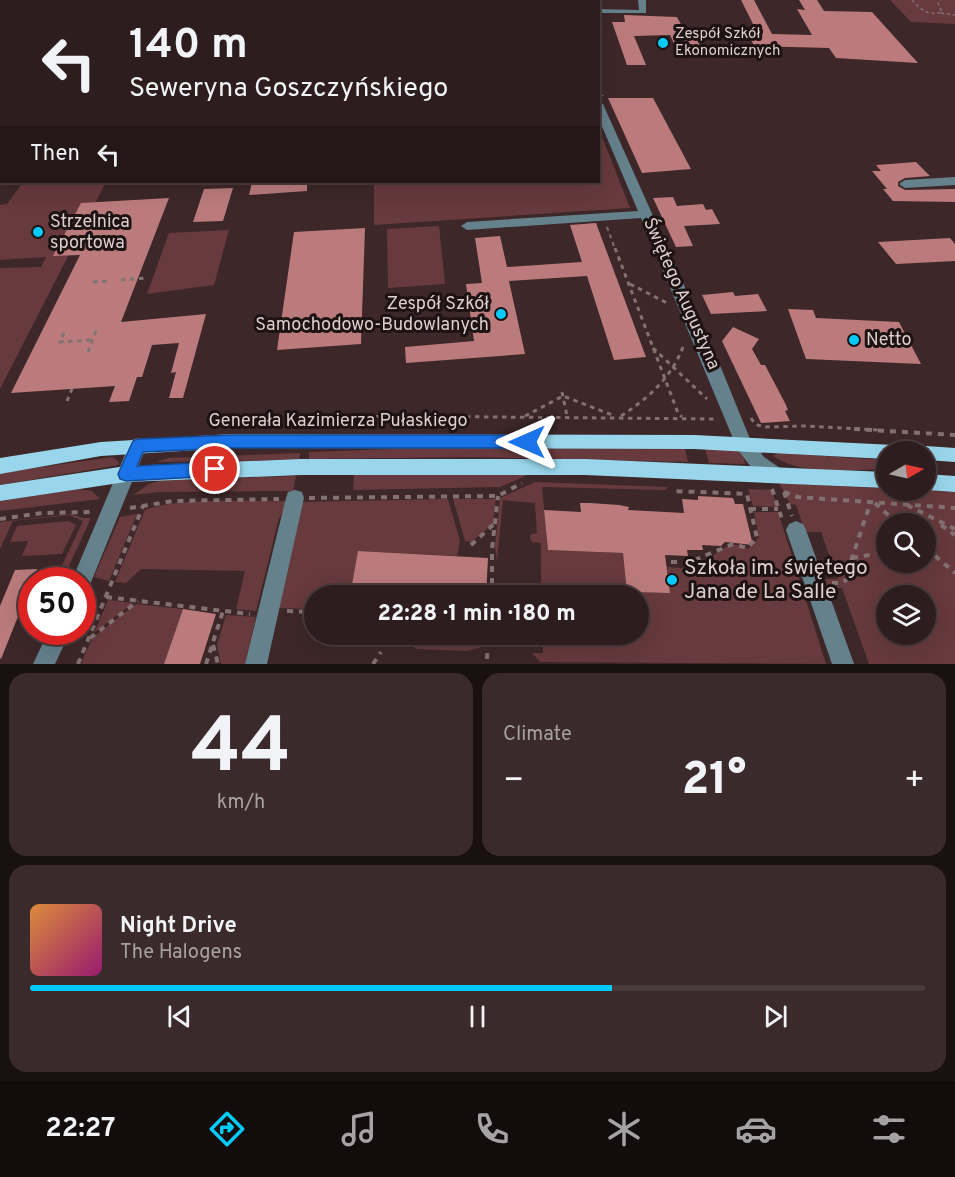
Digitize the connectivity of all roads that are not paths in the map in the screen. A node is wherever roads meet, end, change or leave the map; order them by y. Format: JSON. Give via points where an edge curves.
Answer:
{"nodes":[{"id":1,"x":642,"y":0,"type":"edge"},
{"id":2,"x":600,"y":11,"type":"edge"},
{"id":3,"x":600,"y":109,"type":"edge"},
{"id":4,"x":955,"y":181,"type":"edge"},
{"id":5,"x":905,"y":184,"type":"dead end"},
{"id":6,"x":646,"y":214,"type":"junction"},
{"id":7,"x":467,"y":226,"type":"dead end"},
{"id":8,"x":743,"y":443,"type":"junction"},
{"id":9,"x":138,"y":445,"type":"junction"},
{"id":10,"x":876,"y":451,"type":"edge"},
{"id":11,"x":936,"y":454,"type":"edge"},
{"id":12,"x":955,"y":455,"type":"edge"},
{"id":13,"x":0,"y":466,"type":"edge"},
{"id":14,"x":126,"y":474,"type":"junction"},
{"id":15,"x":774,"y":474,"type":"junction"},
{"id":16,"x":876,"y":479,"type":"edge"},
{"id":17,"x":936,"y":483,"type":"edge"},
{"id":18,"x":955,"y":484,"type":"edge"},
{"id":19,"x":0,"y":493,"type":"edge"},
{"id":20,"x":295,"y":498,"type":"road end"},
{"id":21,"x":796,"y":530,"type":"road end"},
{"id":22,"x":87,"y":567,"type":"edge"},
{"id":23,"x":53,"y":645,"type":"edge"},
{"id":24,"x":44,"y":664,"type":"edge"},
{"id":25,"x":255,"y":664,"type":"edge"},
{"id":26,"x":843,"y":664,"type":"edge"}],
"edges":[{"from":1,"to":2,"type":"street","via":[[640,12]]},
{"from":3,"to":6,"type":"street","name":"Świętego Augustyna"},
{"from":4,"to":5,"type":"street"},
{"from":6,"to":7,"type":"street"},
{"from":6,"to":8,"type":"street","name":"Świętego Augustyna"},
{"from":8,"to":9,"type":"main road","name":"Generała Kazimierza Pułaskiego","via":[[253,441]]},
{"from":8,"to":10,"type":"main road","name":"Generała Kazimierza Pułaskiego"},
{"from":8,"to":15,"type":"street","name":"Świętego Augustyna"},
{"from":9,"to":13,"type":"main road","name":"Generała Kazimierza Pułaskiego"},
{"from":9,"to":14,"type":"street"},
{"from":11,"to":12,"type":"main road"},
{"from":14,"to":15,"type":"main road","via":[[301,467],[505,466]]},
{"from":14,"to":19,"type":"main road"},
{"from":14,"to":22,"type":"street"},
{"from":15,"to":16,"type":"main road"},
{"from":17,"to":18,"type":"main road"},
{"from":20,"to":25,"type":"street"},
{"from":21,"to":26,"type":"street"},
{"from":23,"to":24,"type":"street"}]}
